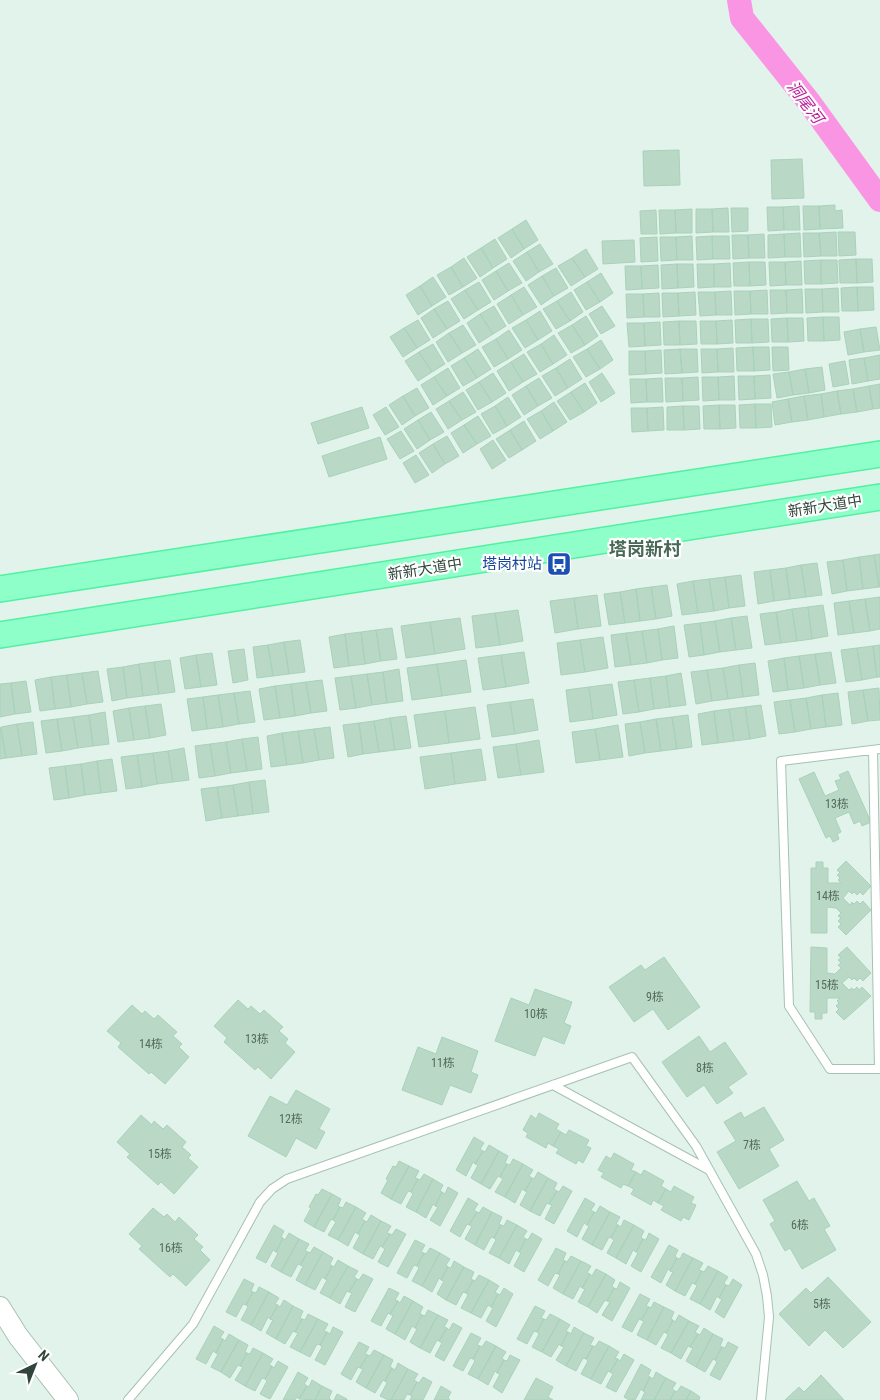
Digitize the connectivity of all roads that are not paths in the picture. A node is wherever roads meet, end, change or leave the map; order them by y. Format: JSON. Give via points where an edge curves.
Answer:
{"nodes":[{"id":1,"x":880,"y":454,"type":"edge"},
{"id":2,"x":880,"y":497,"type":"edge"},
{"id":3,"x":0,"y":589,"type":"edge"},
{"id":4,"x":0,"y":635,"type":"edge"},
{"id":5,"x":876,"y":749,"type":"edge"},
{"id":6,"x":879,"y":1069,"type":"edge"},
{"id":7,"x":553,"y":1085,"type":"junction"},
{"id":8,"x":709,"y":1170,"type":"junction"},
{"id":9,"x":0,"y":1307,"type":"edge"},
{"id":10,"x":68,"y":1400,"type":"edge"},
{"id":11,"x":128,"y":1400,"type":"edge"},
{"id":12,"x":761,"y":1400,"type":"edge"}],
"edges":[{"from":1,"to":3,"type":"main road"},
{"from":2,"to":4,"type":"main road","name":"新新大道中"},
{"from":5,"to":6,"type":"lane"},
{"from":5,"to":6,"type":"lane","via":[[781,761],[789,1006],[830,1069]]},
{"from":7,"to":8,"type":"lane"},
{"from":7,"to":8,"type":"lane","via":[[632,1057],[696,1146]]},
{"from":7,"to":11,"type":"lane","via":[[287,1179],[272,1189],[260,1202],[193,1324]]},
{"from":8,"to":12,"type":"lane","via":[[756,1254],[763,1275],[769,1317]]},
{"from":9,"to":10,"type":"street","via":[[18,1336]]}]}
